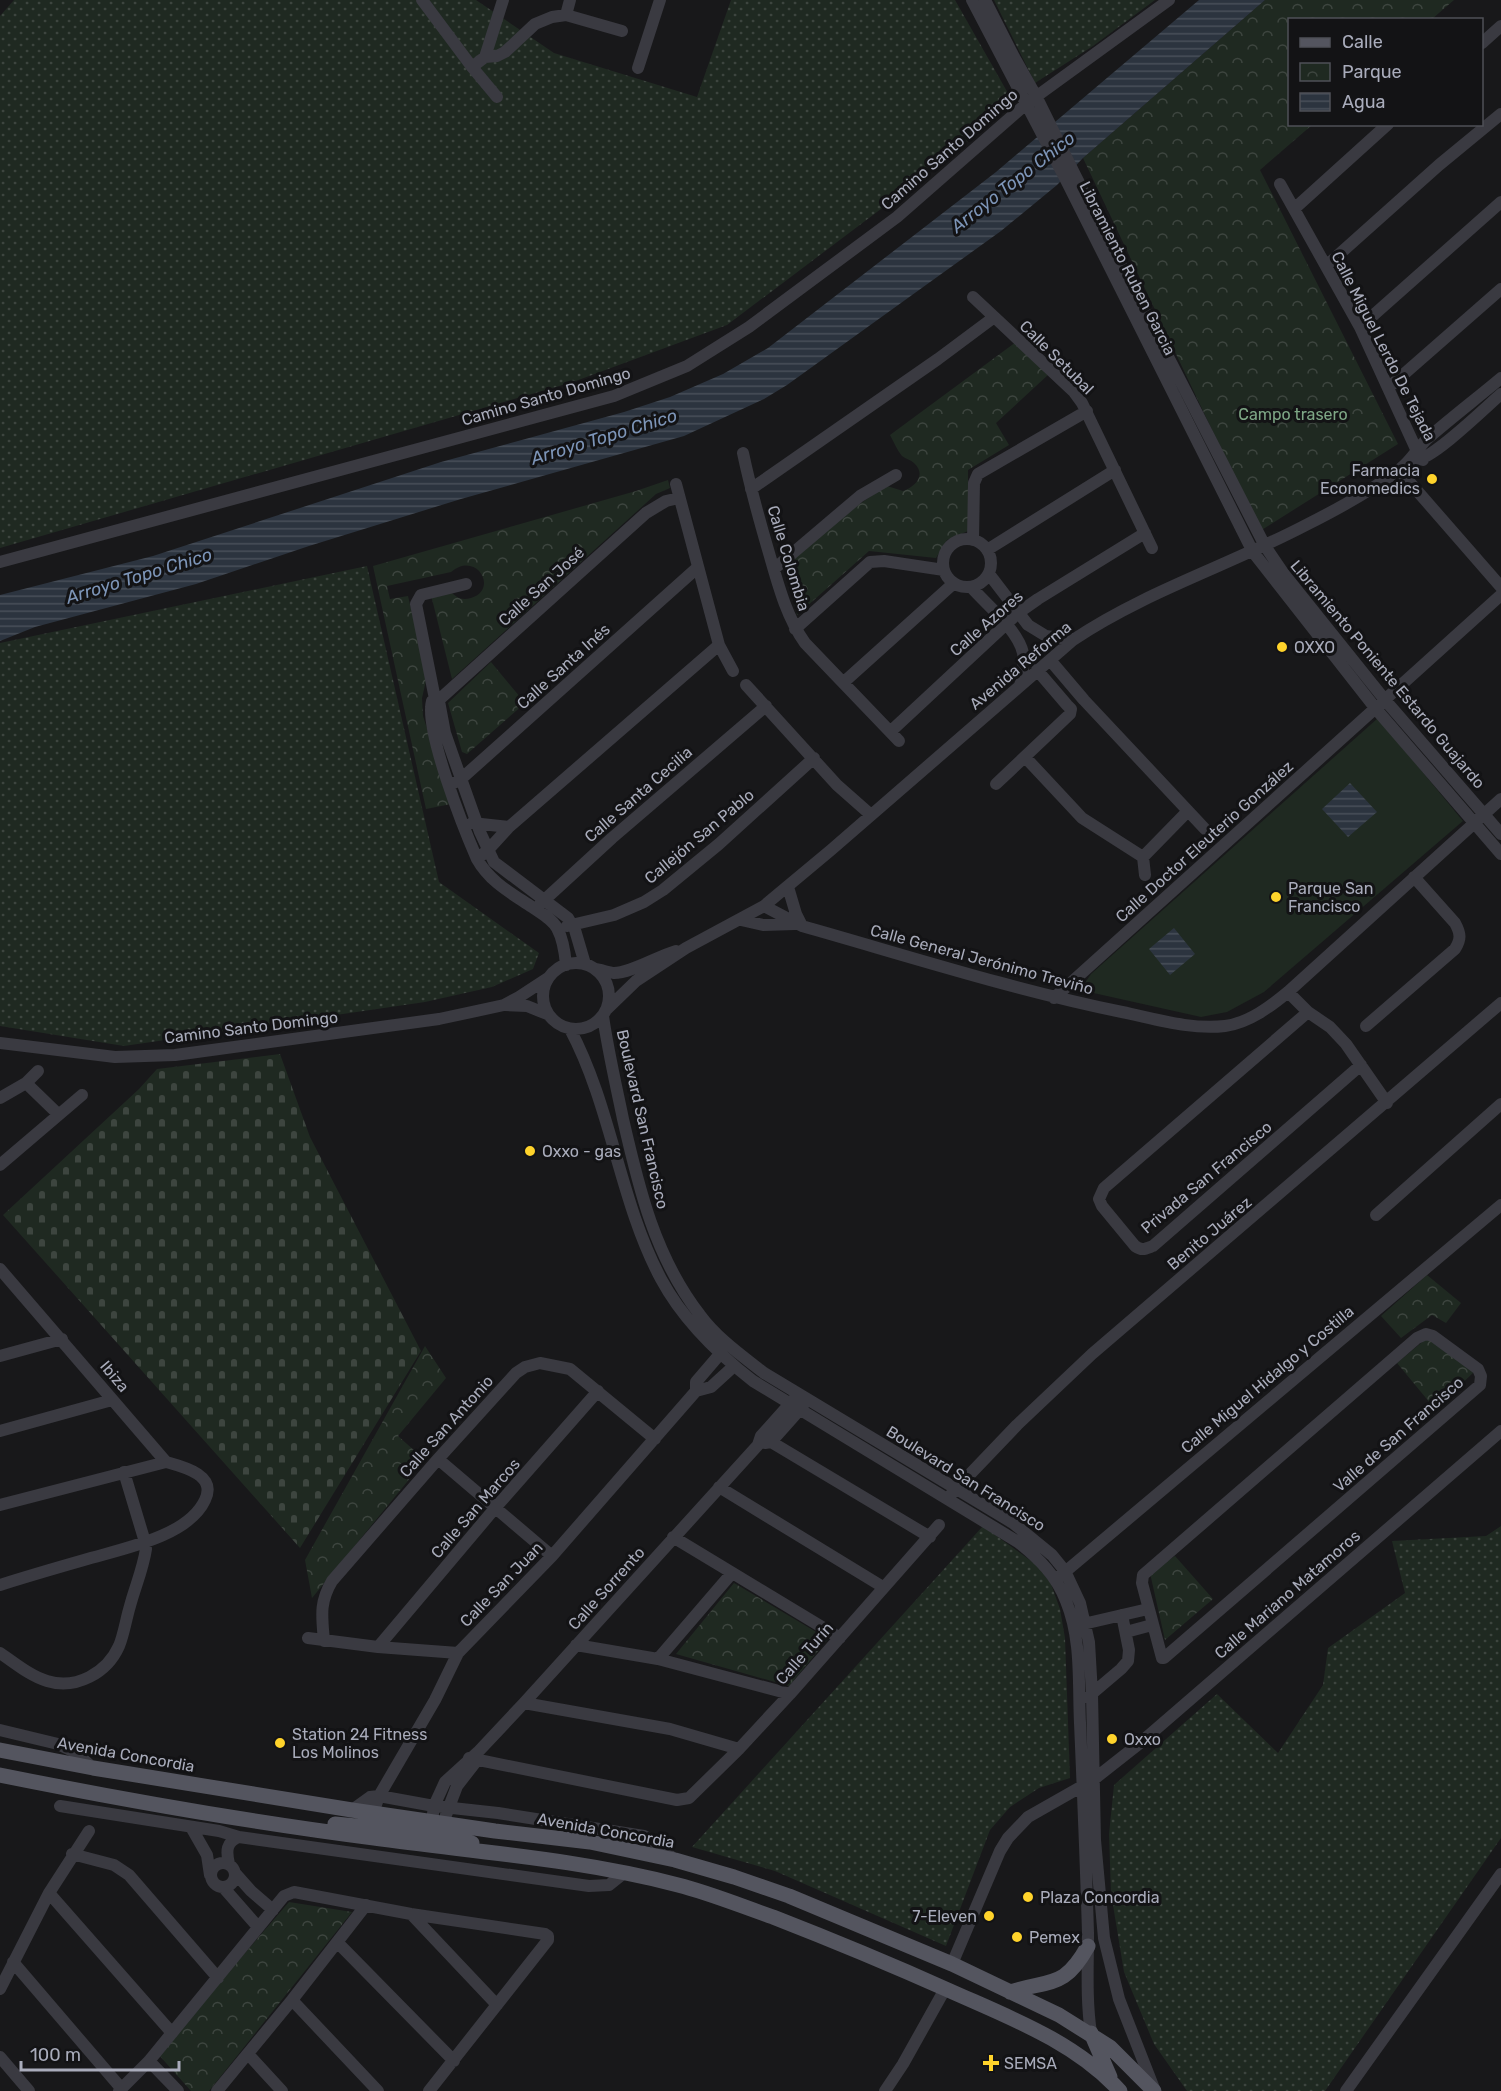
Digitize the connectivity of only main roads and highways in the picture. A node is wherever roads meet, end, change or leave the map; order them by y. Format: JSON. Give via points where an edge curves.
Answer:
{"nodes":[{"id":1,"x":0,"y":1750,"type":"edge"},
{"id":2,"x":0,"y":1775,"type":"edge"},
{"id":3,"x":437,"y":1824,"type":"junction"},
{"id":4,"x":370,"y":1825,"type":"junction"},
{"id":5,"x":508,"y":1856,"type":"junction"},
{"id":6,"x":825,"y":1937,"type":"junction"},
{"id":7,"x":1088,"y":1946,"type":"road end"},
{"id":8,"x":952,"y":1964,"type":"junction"},
{"id":9,"x":1010,"y":1992,"type":"junction"},
{"id":10,"x":1091,"y":2033,"type":"junction"},
{"id":11,"x":1117,"y":2087,"type":"edge"},
{"id":12,"x":1155,"y":2091,"type":"edge"}],
"edges":[{"from":1,"to":4,"type":"main road","name":"Avenida Concordia","via":[[352,1809]]},
{"from":2,"to":4,"type":"main road","name":"Avenida Concordia","via":[[313,1830]]},
{"from":3,"to":4,"type":"main road"},
{"from":3,"to":5,"type":"main road"},
{"from":3,"to":8,"type":"main road","name":"Avenida Concordia","via":[[590,1842],[675,1860],[789,1896]]},
{"from":4,"to":5,"type":"main road","name":"Avenida Concordia"},
{"from":5,"to":6,"type":"main road","name":"Avenida Concordia","via":[[682,1886]]},
{"from":6,"to":8,"type":"main road","via":[[853,1940],[931,1977],[942,1976]]},
{"from":6,"to":11,"type":"main road","name":"Avenida Concordia","via":[[1032,2029],[1076,2053]]},
{"from":7,"to":9,"type":"main road","via":[[1077,1965],[1062,1978]]},
{"from":8,"to":9,"type":"main road","name":"Avenida Concordia"},
{"from":9,"to":10,"type":"main road","name":"Avenida Concordia"},
{"from":10,"to":11,"type":"main road"},
{"from":10,"to":12,"type":"main road","name":"Avenida Concordia"}]}
